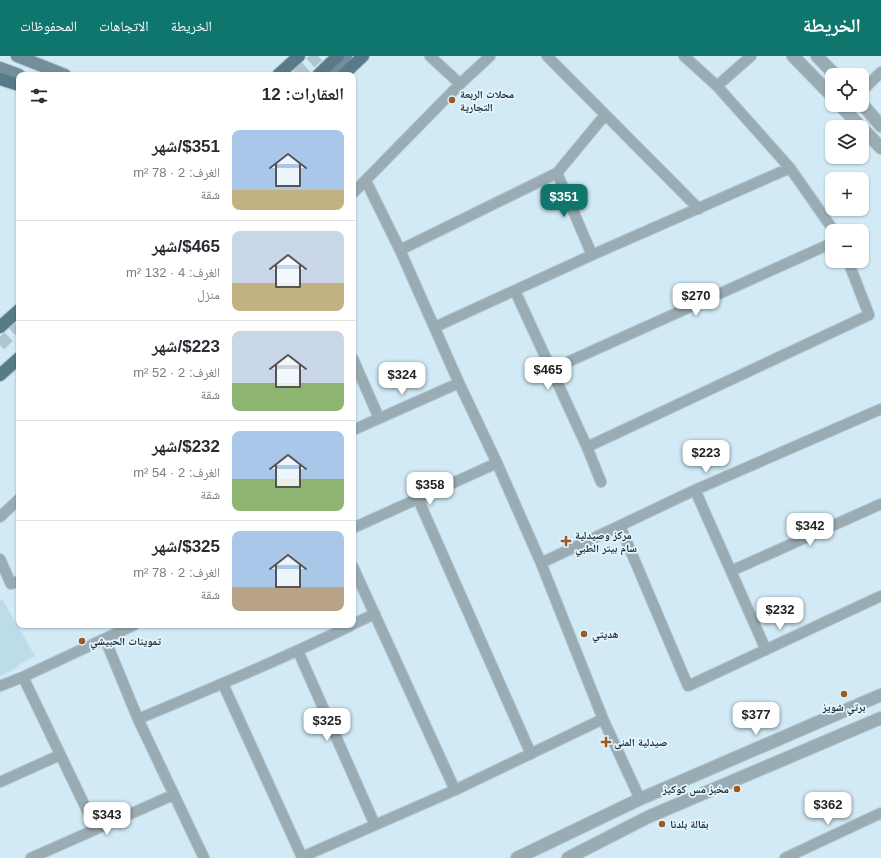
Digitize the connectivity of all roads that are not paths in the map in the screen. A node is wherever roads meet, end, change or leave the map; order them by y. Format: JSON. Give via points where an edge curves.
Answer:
{"nodes":[{"id":1,"x":299,"y":56,"type":"edge"},
{"id":2,"x":338,"y":56,"type":"edge"},
{"id":3,"x":346,"y":56,"type":"edge"},
{"id":4,"x":363,"y":56,"type":"edge"},
{"id":5,"x":430,"y":56,"type":"edge"},
{"id":6,"x":490,"y":56,"type":"edge"},
{"id":7,"x":548,"y":56,"type":"edge"},
{"id":8,"x":684,"y":56,"type":"edge"},
{"id":9,"x":751,"y":56,"type":"edge"},
{"id":10,"x":793,"y":56,"type":"edge"},
{"id":11,"x":817,"y":56,"type":"edge"},
{"id":12,"x":24,"y":57,"type":"edge"},
{"id":13,"x":0,"y":68,"type":"edge"},
{"id":14,"x":828,"y":68,"type":"edge"},
{"id":15,"x":58,"y":72,"type":"edge"},
{"id":16,"x":281,"y":72,"type":"edge"},
{"id":17,"x":321,"y":72,"type":"edge"},
{"id":18,"x":330,"y":72,"type":"edge"},
{"id":19,"x":346,"y":72,"type":"edge"},
{"id":20,"x":881,"y":72,"type":"edge"},
{"id":21,"x":16,"y":74,"type":"edge"},
{"id":22,"x":0,"y":79,"type":"edge"},
{"id":23,"x":460,"y":84,"type":"junction"},
{"id":24,"x":869,"y":84,"type":"edge"},
{"id":25,"x":16,"y":85,"type":"edge"},
{"id":26,"x":717,"y":86,"type":"junction"},
{"id":27,"x":825,"y":89,"type":"edge"},
{"id":28,"x":847,"y":112,"type":"edge"},
{"id":29,"x":869,"y":112,"type":"edge"},
{"id":30,"x":605,"y":115,"type":"junction"},
{"id":31,"x":855,"y":120,"type":"edge"},
{"id":32,"x":881,"y":126,"type":"edge"},
{"id":33,"x":869,"y":135,"type":"edge"},
{"id":34,"x":881,"y":148,"type":"edge"},
{"id":35,"x":790,"y":168,"type":"junction"},
{"id":36,"x":557,"y":173,"type":"junction"},
{"id":37,"x":366,"y":181,"type":"junction"},
{"id":38,"x":356,"y":190,"type":"edge"},
{"id":39,"x":698,"y":209,"type":"junction"},
{"id":40,"x":829,"y":224,"type":"edge"},
{"id":41,"x":825,"y":246,"type":"edge"},
{"id":42,"x":400,"y":250,"type":"junction"},
{"id":43,"x":592,"y":255,"type":"junction"},
{"id":44,"x":851,"y":268,"type":"edge"},
{"id":45,"x":514,"y":291,"type":"junction"},
{"id":46,"x":16,"y":313,"type":"edge"},
{"id":47,"x":0,"y":326,"type":"edge"},
{"id":48,"x":435,"y":326,"type":"junction"},
{"id":49,"x":16,"y":361,"type":"edge"},
{"id":50,"x":356,"y":366,"type":"edge"},
{"id":51,"x":550,"y":370,"type":"junction"},
{"id":52,"x":0,"y":374,"type":"edge"},
{"id":53,"x":459,"y":383,"type":"junction"},
{"id":54,"x":881,"y":408,"type":"edge"},
{"id":55,"x":379,"y":418,"type":"junction"},
{"id":56,"x":356,"y":429,"type":"edge"},
{"id":57,"x":586,"y":447,"type":"junction"},
{"id":58,"x":497,"y":463,"type":"junction"},
{"id":59,"x":601,"y":482,"type":"dead end"},
{"id":60,"x":695,"y":490,"type":"junction"},
{"id":61,"x":418,"y":499,"type":"junction"},
{"id":62,"x":16,"y":502,"type":"edge"},
{"id":63,"x":881,"y":504,"type":"edge"},
{"id":64,"x":0,"y":517,"type":"edge"},
{"id":65,"x":620,"y":526,"type":"junction"},
{"id":66,"x":356,"y":527,"type":"edge"},
{"id":67,"x":0,"y":559,"type":"edge"},
{"id":68,"x":541,"y":564,"type":"junction"},
{"id":69,"x":731,"y":571,"type":"junction"},
{"id":70,"x":356,"y":573,"type":"edge"},
{"id":71,"x":16,"y":582,"type":"edge"},
{"id":72,"x":881,"y":596,"type":"edge"},
{"id":73,"x":375,"y":614,"type":"junction"},
{"id":74,"x":356,"y":623,"type":"edge"},
{"id":75,"x":128,"y":628,"type":"edge"},
{"id":76,"x":346,"y":628,"type":"edge"},
{"id":77,"x":105,"y":639,"type":"junction"},
{"id":78,"x":766,"y":650,"type":"junction"},
{"id":79,"x":298,"y":651,"type":"junction"},
{"id":80,"x":23,"y":677,"type":"junction"},
{"id":81,"x":223,"y":684,"type":"junction"},
{"id":82,"x":0,"y":686,"type":"edge"},
{"id":83,"x":881,"y":695,"type":"edge"},
{"id":84,"x":881,"y":718,"type":"edge"},
{"id":85,"x":138,"y":719,"type":"junction"},
{"id":86,"x":603,"y":719,"type":"junction"},
{"id":87,"x":532,"y":754,"type":"junction"},
{"id":88,"x":60,"y":755,"type":"junction"},
{"id":89,"x":0,"y":782,"type":"edge"},
{"id":90,"x":455,"y":790,"type":"junction"},
{"id":91,"x":173,"y":795,"type":"junction"},
{"id":92,"x":640,"y":799,"type":"junction"},
{"id":93,"x":881,"y":813,"type":"edge"},
{"id":94,"x":648,"y":817,"type":"junction"},
{"id":95,"x":375,"y":825,"type":"junction"},
{"id":96,"x":96,"y":829,"type":"junction"},
{"id":97,"x":31,"y":858,"type":"edge"},
{"id":98,"x":204,"y":858,"type":"edge"},
{"id":99,"x":517,"y":858,"type":"edge"},
{"id":100,"x":568,"y":858,"type":"edge"},
{"id":101,"x":785,"y":858,"type":"edge"}],
"edges":[{"from":1,"to":16,"type":"main road"},
{"from":2,"to":17,"type":"main road"},
{"from":3,"to":18,"type":"main road"},
{"from":4,"to":19,"type":"main road"},
{"from":5,"to":23,"type":"street"},
{"from":6,"to":23,"type":"street"},
{"from":7,"to":30,"type":"street"},
{"from":8,"to":26,"type":"street"},
{"from":9,"to":26,"type":"street"},
{"from":10,"to":27,"type":"street"},
{"from":11,"to":14,"type":"street"},
{"from":12,"to":15,"type":"main road"},
{"from":13,"to":21,"type":"main road"},
{"from":20,"to":24,"type":"street"},
{"from":22,"to":25,"type":"main road"},
{"from":23,"to":37,"type":"street"},
{"from":26,"to":35,"type":"street"},
{"from":28,"to":31,"type":"street"},
{"from":29,"to":32,"type":"street"},
{"from":30,"to":36,"type":"street"},
{"from":30,"to":39,"type":"street"},
{"from":33,"to":34,"type":"street"},
{"from":35,"to":39,"type":"street"},
{"from":35,"to":40,"type":"street"},
{"from":36,"to":42,"type":"street"},
{"from":36,"to":43,"type":"street"},
{"from":37,"to":38,"type":"street"},
{"from":37,"to":42,"type":"street"},
{"from":39,"to":43,"type":"street"},
{"from":41,"to":51,"type":"street"},
{"from":42,"to":48,"type":"street"},
{"from":43,"to":45,"type":"street"},
{"from":44,"to":57,"type":"street","via":[[869,315]]},
{"from":45,"to":48,"type":"street"},
{"from":45,"to":51,"type":"street"},
{"from":46,"to":47,"type":"main road"},
{"from":48,"to":53,"type":"street"},
{"from":49,"to":52,"type":"main road"},
{"from":50,"to":55,"type":"street"},
{"from":51,"to":57,"type":"street"},
{"from":53,"to":55,"type":"street"},
{"from":53,"to":58,"type":"street"},
{"from":54,"to":60,"type":"street"},
{"from":55,"to":56,"type":"street"},
{"from":57,"to":59,"type":"street"},
{"from":58,"to":61,"type":"street"},
{"from":58,"to":68,"type":"street"},
{"from":60,"to":65,"type":"street"},
{"from":60,"to":69,"type":"street"},
{"from":61,"to":66,"type":"street"},
{"from":61,"to":87,"type":"street"},
{"from":62,"to":64,"type":"street"},
{"from":63,"to":69,"type":"street"},
{"from":65,"to":68,"type":"street"},
{"from":65,"to":78,"type":"street","via":[[688,686]]},
{"from":67,"to":71,"type":"street","via":[[11,584]]},
{"from":68,"to":86,"type":"street"},
{"from":69,"to":78,"type":"street"},
{"from":70,"to":73,"type":"street"},
{"from":72,"to":78,"type":"street"},
{"from":73,"to":74,"type":"street"},
{"from":73,"to":90,"type":"street"},
{"from":75,"to":77,"type":"street"},
{"from":76,"to":79,"type":"street"},
{"from":77,"to":80,"type":"street"},
{"from":77,"to":85,"type":"street"},
{"from":79,"to":81,"type":"street"},
{"from":79,"to":95,"type":"street"},
{"from":80,"to":82,"type":"street"},
{"from":80,"to":88,"type":"street"},
{"from":81,"to":85,"type":"street"},
{"from":81,"to":95,"type":"street","via":[[302,857]]},
{"from":83,"to":92,"type":"street"},
{"from":84,"to":94,"type":"street"},
{"from":85,"to":91,"type":"street"},
{"from":86,"to":87,"type":"street"},
{"from":86,"to":92,"type":"street"},
{"from":87,"to":90,"type":"street"},
{"from":88,"to":89,"type":"street"},
{"from":88,"to":96,"type":"street"},
{"from":90,"to":95,"type":"street"},
{"from":91,"to":96,"type":"street"},
{"from":91,"to":98,"type":"street"},
{"from":92,"to":94,"type":"street"},
{"from":92,"to":99,"type":"street"},
{"from":93,"to":101,"type":"street"},
{"from":94,"to":100,"type":"street"},
{"from":96,"to":97,"type":"street"}]}
